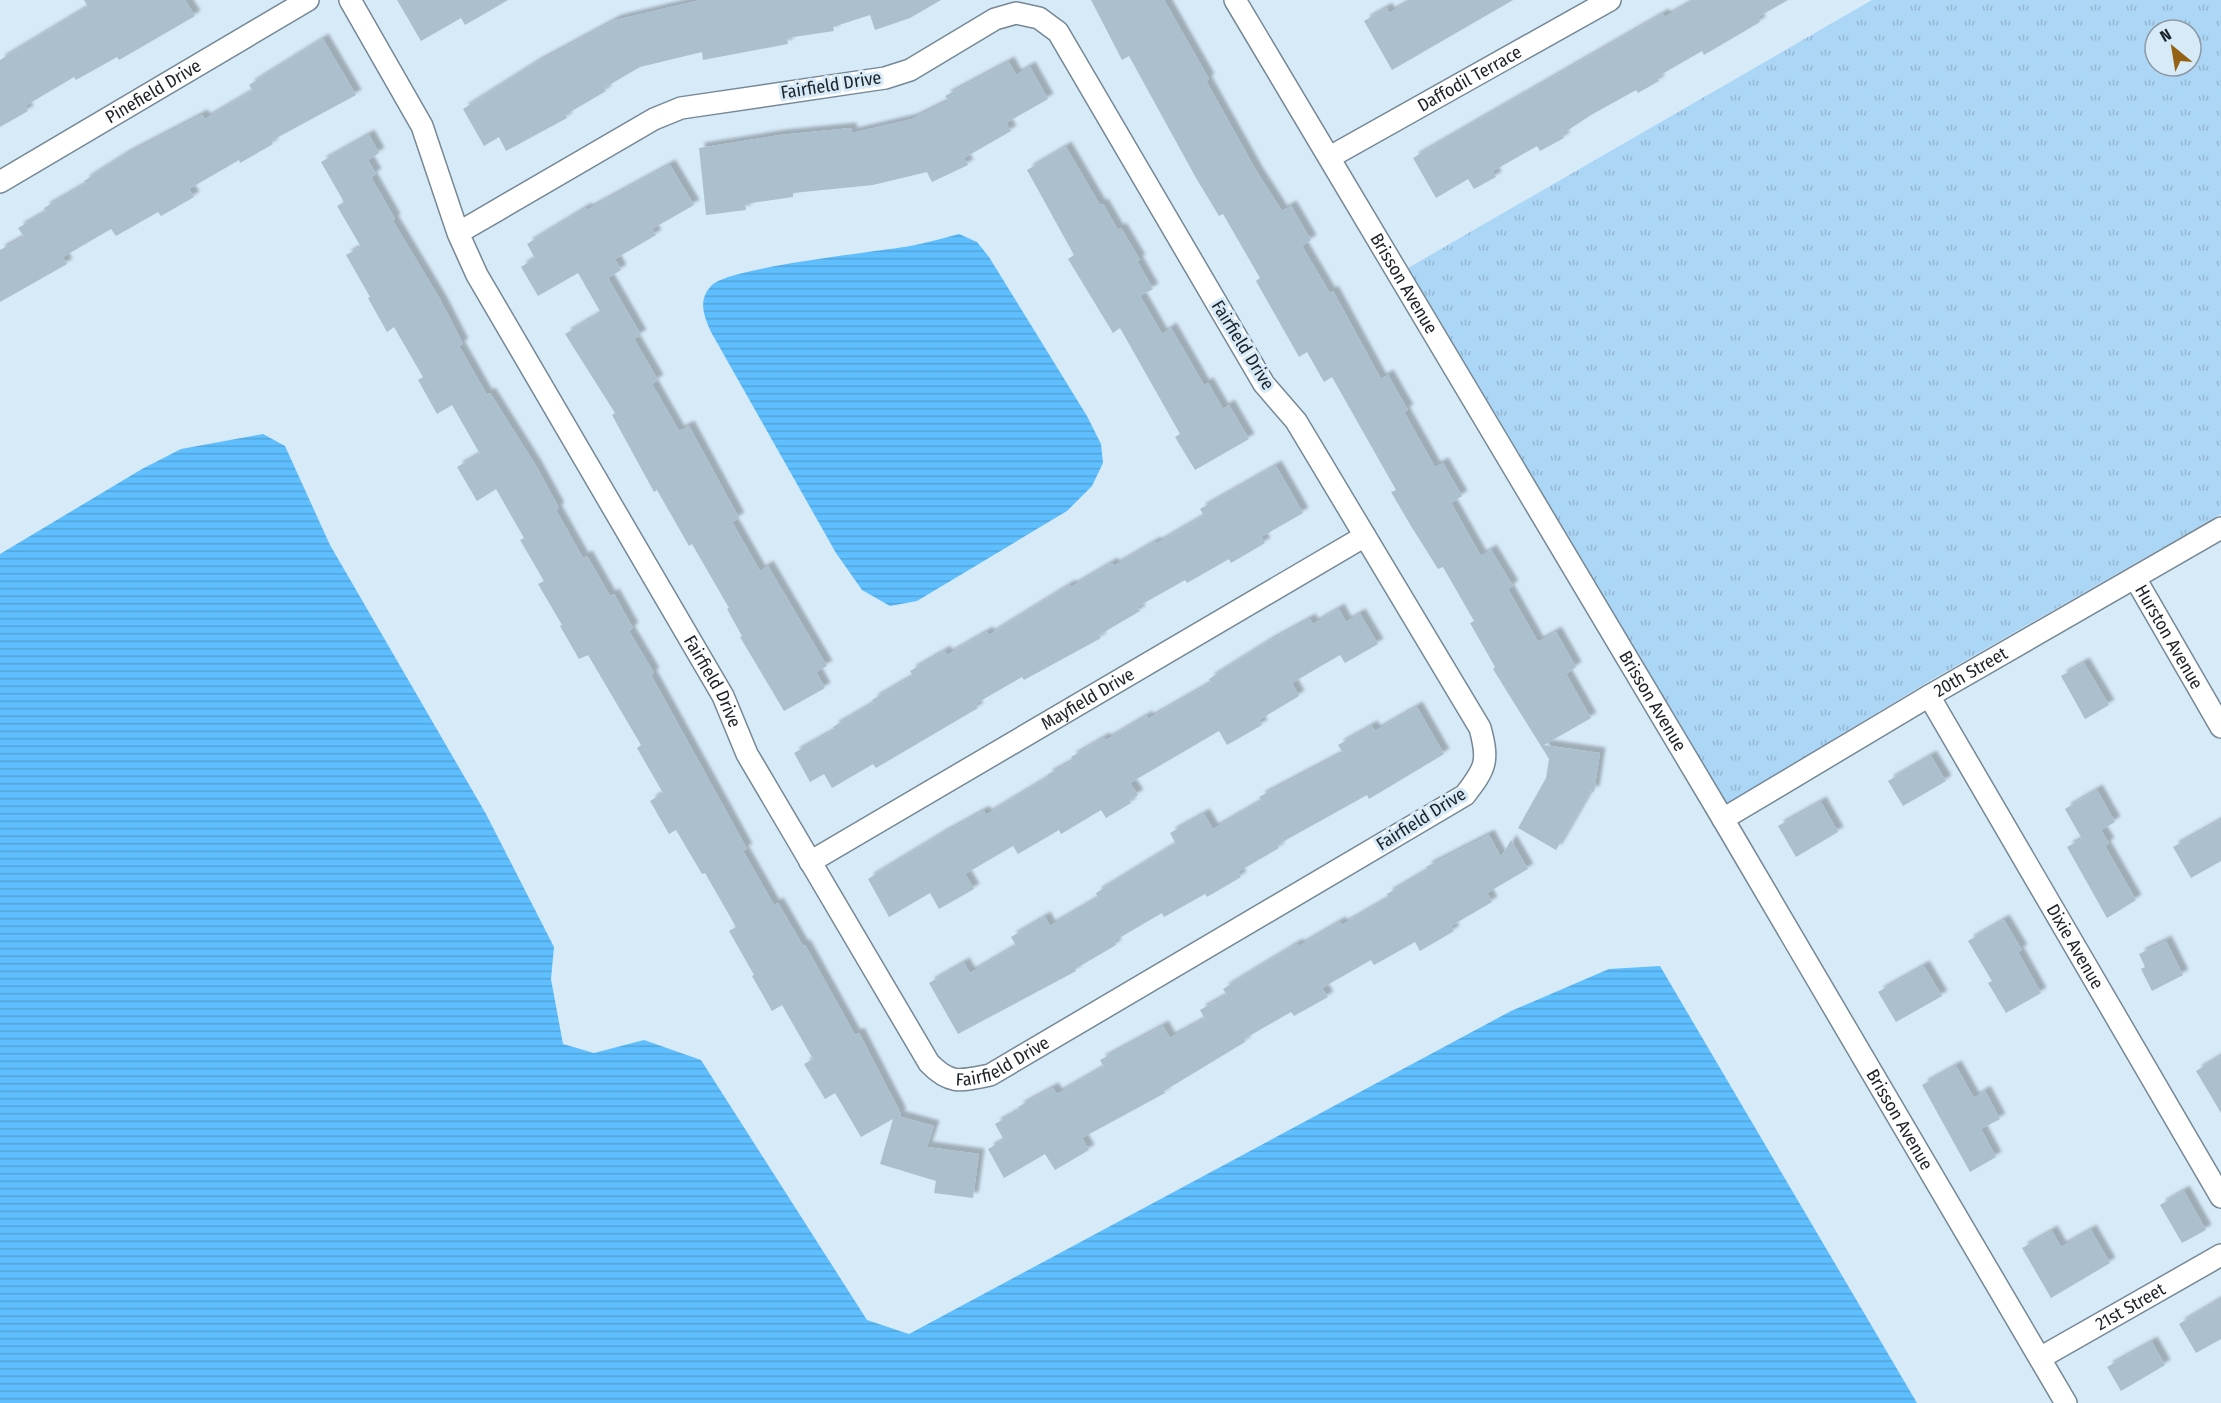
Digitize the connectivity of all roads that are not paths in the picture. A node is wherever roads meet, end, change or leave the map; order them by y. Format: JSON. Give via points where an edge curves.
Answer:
{"nodes":[{"id":1,"x":308,"y":0,"type":"edge"},
{"id":2,"x":350,"y":0,"type":"edge"},
{"id":3,"x":1235,"y":0,"type":"edge"},
{"id":4,"x":1610,"y":0,"type":"edge"},
{"id":5,"x":1330,"y":157,"type":"junction"},
{"id":6,"x":0,"y":182,"type":"edge"},
{"id":7,"x":458,"y":234,"type":"junction"},
{"id":8,"x":2221,"y":528,"type":"edge"},
{"id":9,"x":1365,"y":536,"type":"junction"},
{"id":10,"x":2135,"y":578,"type":"junction"},
{"id":11,"x":1929,"y":696,"type":"junction"},
{"id":12,"x":2221,"y":727,"type":"edge"},
{"id":13,"x":1724,"y":819,"type":"junction"},
{"id":14,"x":810,"y":862,"type":"junction"},
{"id":15,"x":2221,"y":1197,"type":"edge"},
{"id":16,"x":2221,"y":1255,"type":"edge"},
{"id":17,"x":2040,"y":1358,"type":"junction"},
{"id":18,"x":2066,"y":1403,"type":"edge"}],
"edges":[{"from":1,"to":6,"type":"street","name":"Pinefield Drive"},
{"from":2,"to":7,"type":"street","name":"Fairfield Drive","via":[[422,126]]},
{"from":3,"to":5,"type":"street","name":"Brisson Avenue"},
{"from":4,"to":5,"type":"street","name":"Daffodil Terrace"},
{"from":5,"to":13,"type":"street","name":"Brisson Avenue"},
{"from":7,"to":9,"type":"street","name":"Fairfield Drive","via":[[654,119],[681,108],[885,78],[910,70],[994,19],[1016,13],[1040,18],[1058,32],[1264,384],[1296,421]]},
{"from":7,"to":14,"type":"street","name":"Fairfield Drive","via":[[477,274],[723,696],[747,754]]},
{"from":8,"to":10,"type":"street","name":"20th Street"},
{"from":9,"to":14,"type":"street","name":"Mayfield Drive"},
{"from":9,"to":14,"type":"street","name":"Fairfield Drive","via":[[1480,728],[1487,753],[1483,772],[1465,795],[990,1075],[960,1082],[941,1076],[928,1062]]},
{"from":10,"to":11,"type":"street","name":"20th Street"},
{"from":10,"to":12,"type":"street","name":"Hurston Avenue"},
{"from":11,"to":13,"type":"street","name":"20th Street"},
{"from":11,"to":15,"type":"street","name":"Dixie Avenue"},
{"from":13,"to":17,"type":"street","name":"Brisson Avenue"},
{"from":16,"to":17,"type":"street","name":"21st Street"},
{"from":17,"to":18,"type":"street","name":"Brisson Avenue"}]}
